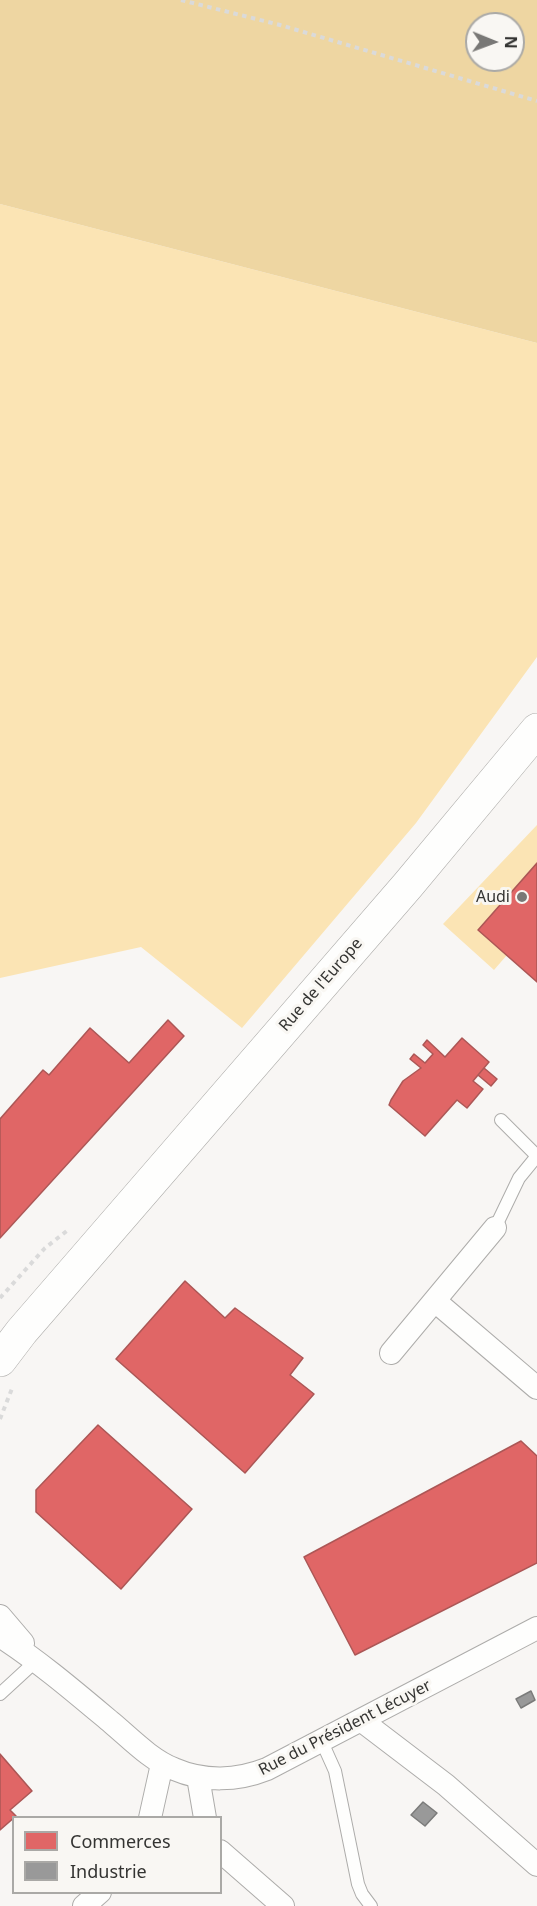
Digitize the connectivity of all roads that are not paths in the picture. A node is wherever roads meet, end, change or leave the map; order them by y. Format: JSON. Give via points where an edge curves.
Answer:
{"nodes":[{"id":1,"x":537,"y":730,"type":"edge"},
{"id":2,"x":501,"y":1120,"type":"dead end"},
{"id":3,"x":495,"y":1228,"type":"joint"},
{"id":4,"x":435,"y":1301,"type":"junction"},
{"id":5,"x":391,"y":1353,"type":"dead end"},
{"id":6,"x":3,"y":1354,"type":"edge"},
{"id":7,"x":537,"y":1388,"type":"edge"},
{"id":8,"x":0,"y":1616,"type":"edge"},
{"id":9,"x":537,"y":1629,"type":"edge"},
{"id":10,"x":0,"y":1636,"type":"edge"},
{"id":11,"x":37,"y":1660,"type":"junction"},
{"id":12,"x":0,"y":1694,"type":"edge"},
{"id":13,"x":362,"y":1721,"type":"junction"},
{"id":14,"x":322,"y":1742,"type":"junction"},
{"id":15,"x":162,"y":1764,"type":"junction"},
{"id":16,"x":198,"y":1777,"type":"junction"},
{"id":17,"x":150,"y":1816,"type":"edge"},
{"id":18,"x":205,"y":1816,"type":"edge"},
{"id":19,"x":222,"y":1853,"type":"edge"},
{"id":20,"x":537,"y":1865,"type":"edge"},
{"id":21,"x":99,"y":1894,"type":"edge"},
{"id":22,"x":84,"y":1906,"type":"edge"},
{"id":23,"x":283,"y":1906,"type":"edge"},
{"id":24,"x":371,"y":1906,"type":"edge"}],
"edges":[{"from":1,"to":6,"type":"street","name":"Rue de l'Europe"},
{"from":2,"to":3,"type":"lane","via":[[537,1156],[519,1178]]},
{"from":3,"to":4,"type":"street"},
{"from":4,"to":5,"type":"street"},
{"from":4,"to":7,"type":"street"},
{"from":8,"to":11,"type":"street","name":"Rue du Président Lécuyer"},
{"from":9,"to":13,"type":"street","name":"Rue du Président Lécuyer"},
{"from":10,"to":11,"type":"street","name":"Rue du Président Lécuyer"},
{"from":11,"to":12,"type":"lane"},
{"from":11,"to":15,"type":"street","name":"Rue du Président Lécuyer"},
{"from":13,"to":14,"type":"street","name":"Rue du Président Lécuyer"},
{"from":13,"to":20,"type":"street","via":[[446,1785]]},
{"from":14,"to":16,"type":"street","name":"Rue du Président Lécuyer","via":[[254,1774],[228,1779]]},
{"from":14,"to":24,"type":"lane","via":[[335,1771],[358,1884]]},
{"from":15,"to":16,"type":"street","name":"Rue du Président Lécuyer"},
{"from":15,"to":17,"type":"street"},
{"from":16,"to":18,"type":"street"},
{"from":19,"to":23,"type":"street"},
{"from":21,"to":22,"type":"street"}]}
